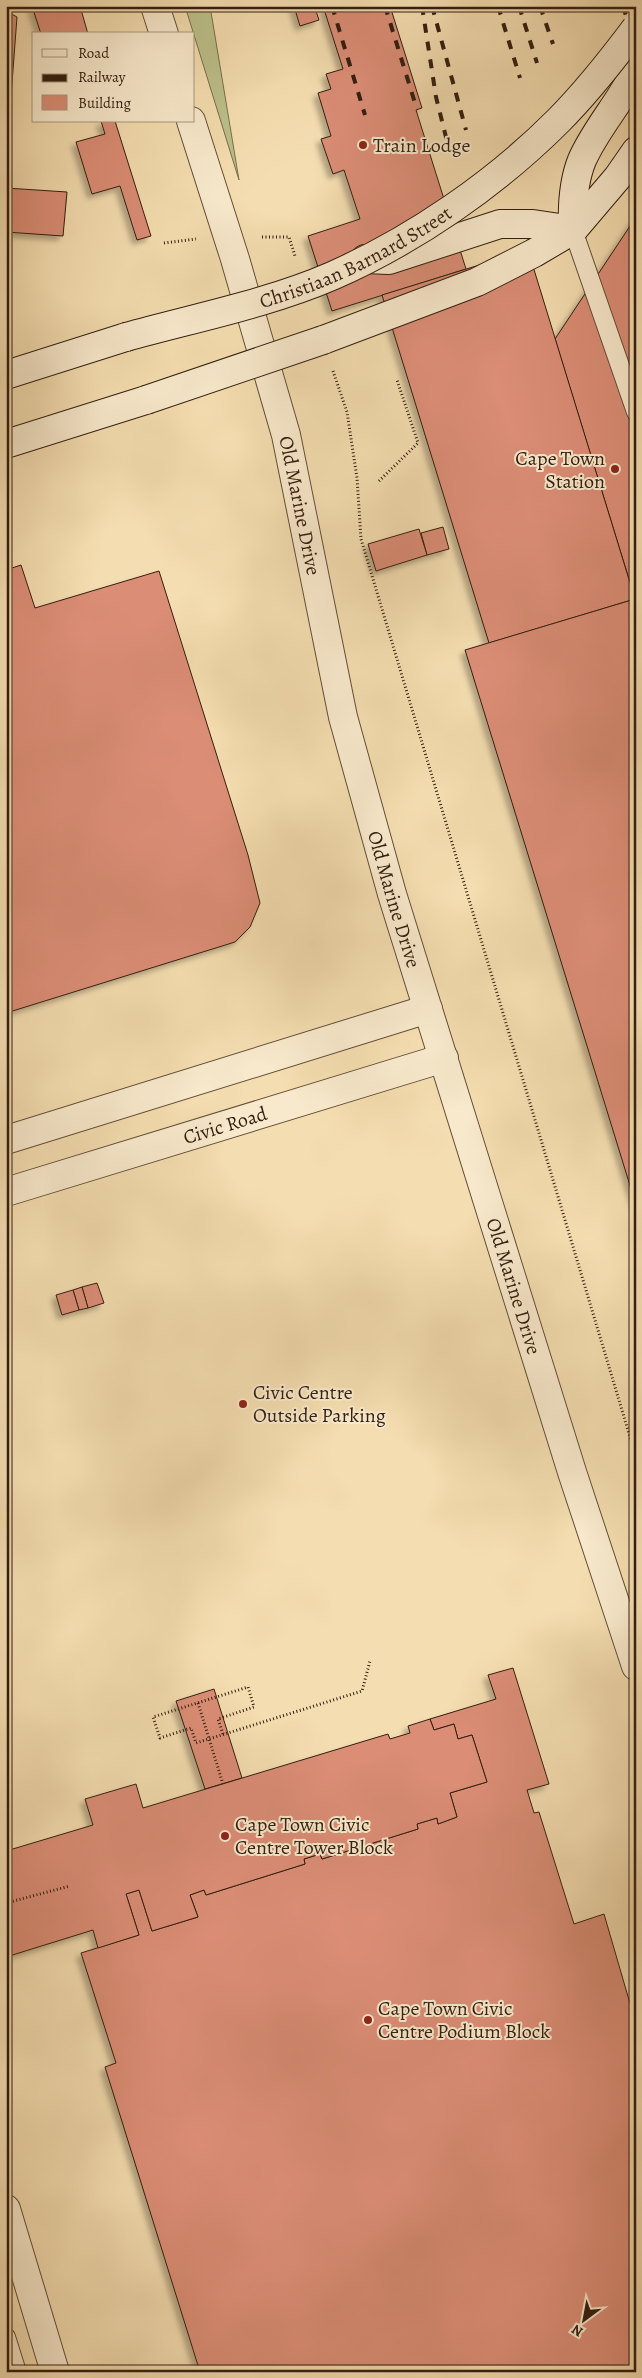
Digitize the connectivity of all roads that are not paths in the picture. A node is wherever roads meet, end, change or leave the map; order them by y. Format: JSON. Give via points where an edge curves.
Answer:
{"nodes":[{"id":1,"x":155,"y":6,"type":"edge"},
{"id":2,"x":636,"y":28,"type":"edge"},
{"id":3,"x":163,"y":32,"type":"edge"},
{"id":4,"x":636,"y":70,"type":"edge"},
{"id":5,"x":192,"y":122,"type":"edge"},
{"id":6,"x":636,"y":151,"type":"edge"},
{"id":7,"x":573,"y":230,"type":"junction"},
{"id":8,"x":365,"y":259,"type":"junction"},
{"id":9,"x":6,"y":375,"type":"edge"},
{"id":10,"x":636,"y":412,"type":"edge"},
{"id":11,"x":6,"y":444,"type":"edge"},
{"id":12,"x":428,"y":1010,"type":"junction"},
{"id":13,"x":444,"y":1058,"type":"junction"},
{"id":14,"x":6,"y":1140,"type":"edge"},
{"id":15,"x":6,"y":1192,"type":"edge"},
{"id":16,"x":636,"y":1666,"type":"edge"},
{"id":17,"x":6,"y":2209,"type":"edge"},
{"id":18,"x":6,"y":2337,"type":"edge"},
{"id":19,"x":17,"y":2372,"type":"edge"},
{"id":20,"x":55,"y":2372,"type":"edge"}],
"edges":[{"from":1,"to":3,"type":"street"},
{"from":2,"to":8,"type":"street","name":"Christiaan Barnard Street","bridge":true,"via":[[558,121],[511,162],[428,225]]},
{"from":4,"to":7,"type":"street","via":[[581,161],[574,190]]},
{"from":5,"to":12,"type":"street","name":"Old Marine Drive","via":[[286,435],[343,717]]},
{"from":6,"to":7,"type":"street"},
{"from":7,"to":8,"type":"street","via":[[532,224],[500,224],[389,260]]},
{"from":7,"to":10,"type":"lane"},
{"from":7,"to":11,"type":"street","bridge":true,"via":[[477,282],[323,340]]},
{"from":8,"to":9,"type":"street","name":"Christiaan Barnard Street","bridge":true,"via":[[333,276],[253,302]]},
{"from":12,"to":13,"type":"street","name":"Old Marine Drive"},
{"from":12,"to":14,"type":"street"},
{"from":13,"to":15,"type":"street","name":"Civic Road"},
{"from":13,"to":16,"type":"street","name":"Old Marine Drive","via":[[572,1472]]},
{"from":17,"to":20,"type":"street"},
{"from":18,"to":19,"type":"lane"}]}
